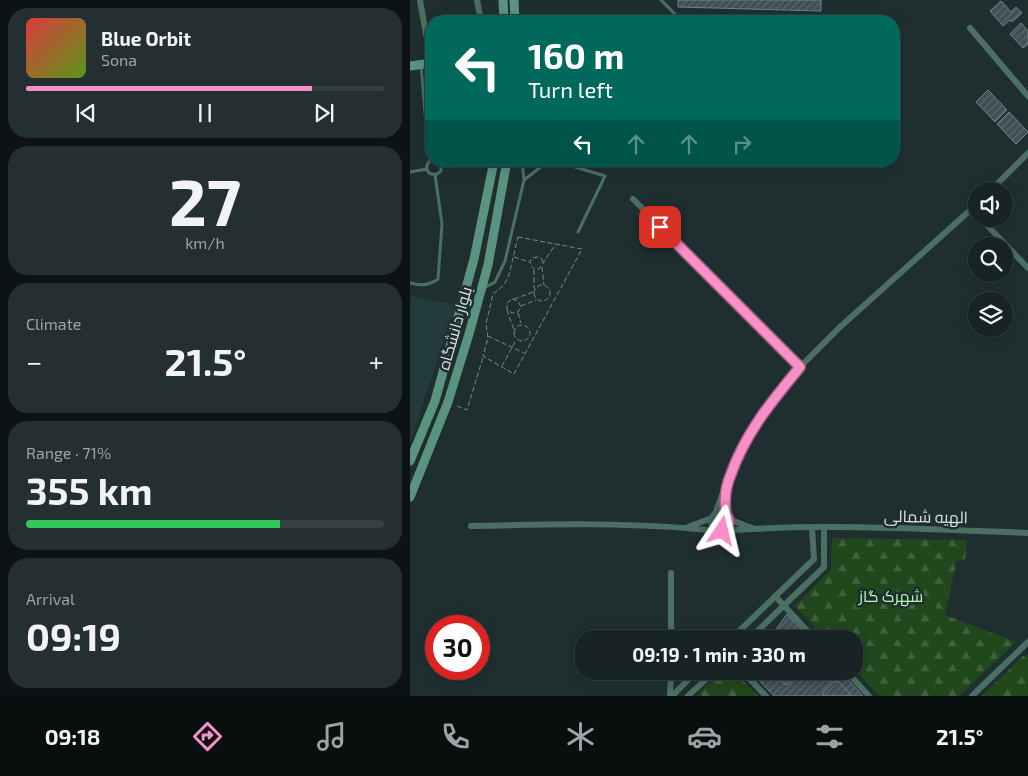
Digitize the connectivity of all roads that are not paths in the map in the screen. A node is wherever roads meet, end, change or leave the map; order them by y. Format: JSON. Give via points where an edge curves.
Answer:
{"nodes":[{"id":1,"x":420,"y":0,"type":"edge"},
{"id":2,"x":477,"y":0,"type":"edge"},
{"id":3,"x":503,"y":0,"type":"edge"},
{"id":4,"x":514,"y":0,"type":"edge"},
{"id":5,"x":661,"y":0,"type":"edge"},
{"id":6,"x":480,"y":15,"type":"edge"},
{"id":7,"x":504,"y":15,"type":"edge"},
{"id":8,"x":515,"y":15,"type":"edge"},
{"id":9,"x":676,"y":15,"type":"edge"},
{"id":10,"x":970,"y":28,"type":"dead end"},
{"id":11,"x":425,"y":29,"type":"edge"},
{"id":12,"x":421,"y":64,"type":"junction"},
{"id":13,"x":425,"y":64,"type":"edge"},
{"id":14,"x":410,"y":66,"type":"edge"},
{"id":15,"x":1028,"y":96,"type":"edge"},
{"id":16,"x":425,"y":113,"type":"edge"},
{"id":17,"x":1028,"y":153,"type":"edge"},
{"id":18,"x":441,"y":167,"type":"edge"},
{"id":19,"x":493,"y":167,"type":"edge"},
{"id":20,"x":506,"y":167,"type":"edge"},
{"id":21,"x":523,"y":167,"type":"edge"},
{"id":22,"x":541,"y":167,"type":"edge"},
{"id":23,"x":575,"y":167,"type":"edge"},
{"id":24,"x":427,"y":169,"type":"joint"},
{"id":25,"x":410,"y":172,"type":"edge"},
{"id":26,"x":435,"y":175,"type":"junction"},
{"id":27,"x":524,"y":180,"type":"junction"},
{"id":28,"x":999,"y":182,"type":"edge"},
{"id":29,"x":632,"y":199,"type":"dead end"},
{"id":30,"x":968,"y":215,"type":"edge"},
{"id":31,"x":990,"y":227,"type":"edge"},
{"id":32,"x":578,"y":232,"type":"dead end"},
{"id":33,"x":1028,"y":268,"type":"edge"},
{"id":34,"x":410,"y":283,"type":"edge"},
{"id":35,"x":481,"y":290,"type":"junction"},
{"id":36,"x":800,"y":367,"type":"junction"},
{"id":37,"x":410,"y":461,"type":"edge"},
{"id":38,"x":726,"y":488,"type":"junction"},
{"id":39,"x":410,"y":497,"type":"edge"},
{"id":40,"x":714,"y":516,"type":"junction"},
{"id":41,"x":727,"y":516,"type":"junction"},
{"id":42,"x":471,"y":526,"type":"dead end"},
{"id":43,"x":687,"y":528,"type":"junction"},
{"id":44,"x":812,"y":528,"type":"junction"},
{"id":45,"x":824,"y":528,"type":"junction"},
{"id":46,"x":753,"y":529,"type":"junction"},
{"id":47,"x":719,"y":531,"type":"junction"},
{"id":48,"x":1028,"y":533,"type":"edge"},
{"id":49,"x":672,"y":573,"type":"dead end"},
{"id":50,"x":775,"y":596,"type":"junction"},
{"id":51,"x":784,"y":605,"type":"junction"},
{"id":52,"x":671,"y":630,"type":"edge"},
{"id":53,"x":740,"y":630,"type":"edge"},
{"id":54,"x":758,"y":630,"type":"edge"},
{"id":55,"x":808,"y":630,"type":"edge"},
{"id":56,"x":1028,"y":644,"type":"edge"},
{"id":57,"x":671,"y":680,"type":"edge"},
{"id":58,"x":688,"y":680,"type":"edge"},
{"id":59,"x":705,"y":680,"type":"edge"},
{"id":60,"x":751,"y":680,"type":"edge"},
{"id":61,"x":854,"y":680,"type":"edge"},
{"id":62,"x":671,"y":696,"type":"edge"},
{"id":63,"x":688,"y":696,"type":"edge"},
{"id":64,"x":766,"y":696,"type":"edge"},
{"id":65,"x":869,"y":696,"type":"edge"},
{"id":66,"x":972,"y":696,"type":"edge"}],
"edges":[{"from":1,"to":11,"type":"street"},
{"from":2,"to":6,"type":"street"},
{"from":3,"to":7,"type":"main road"},
{"from":4,"to":8,"type":"main road"},
{"from":5,"to":9,"type":"lane"},
{"from":10,"to":15,"type":"street"},
{"from":12,"to":13,"type":"main road"},
{"from":12,"to":14,"type":"main road"},
{"from":12,"to":16,"type":"lane"},
{"from":17,"to":28,"type":"street"},
{"from":18,"to":26,"type":"lane"},
{"from":19,"to":37,"type":"main road","name":"بلوار دانشگاه","via":[[474,259],[453,335],[434,401]]},
{"from":20,"to":35,"type":"main road","name":"بلوار دانشگاه"},
{"from":21,"to":27,"type":"lane"},
{"from":22,"to":27,"type":"lane"},
{"from":23,"to":32,"type":"lane","via":[[605,176]]},
{"from":24,"to":25,"type":"lane"},
{"from":24,"to":26,"type":"lane"},
{"from":26,"to":34,"type":"lane","via":[[442,224],[438,279],[422,286]]},
{"from":27,"to":35,"type":"lane","via":[[505,261],[495,282]]},
{"from":29,"to":36,"type":"street"},
{"from":30,"to":36,"type":"street","via":[[840,327]]},
{"from":31,"to":33,"type":"street"},
{"from":35,"to":39,"type":"main road","name":"بلوار دانشگاه","via":[[448,402]]},
{"from":36,"to":38,"type":"street","via":[[757,421],[734,464]]},
{"from":38,"to":40,"type":"street"},
{"from":38,"to":41,"type":"street"},
{"from":40,"to":41,"type":"street","via":[[721,512]]},
{"from":40,"to":43,"type":"street"},
{"from":40,"to":47,"type":"street","via":[[712,528]]},
{"from":41,"to":46,"type":"street"},
{"from":41,"to":47,"type":"street","via":[[727,528]]},
{"from":42,"to":43,"type":"street","via":[[563,524]]},
{"from":43,"to":47,"type":"street","name":"الهیه شمالی"},
{"from":44,"to":45,"type":"street","name":"الهیه شمالی"},
{"from":44,"to":46,"type":"street","name":"الهیه شمالی"},
{"from":44,"to":50,"type":"street","via":[[814,559]]},
{"from":45,"to":48,"type":"street","name":"الهیه شمالی"},
{"from":45,"to":51,"type":"street","via":[[824,566]]},
{"from":46,"to":47,"type":"street","name":"الهیه شمالی"},
{"from":49,"to":52,"type":"street"},
{"from":50,"to":51,"type":"street"},
{"from":50,"to":53,"type":"street"},
{"from":51,"to":54,"type":"street"},
{"from":51,"to":55,"type":"street"},
{"from":56,"to":66,"type":"street"},
{"from":57,"to":62,"type":"street"},
{"from":58,"to":62,"type":"street"},
{"from":59,"to":63,"type":"street"},
{"from":60,"to":64,"type":"street"},
{"from":61,"to":65,"type":"street"}]}
